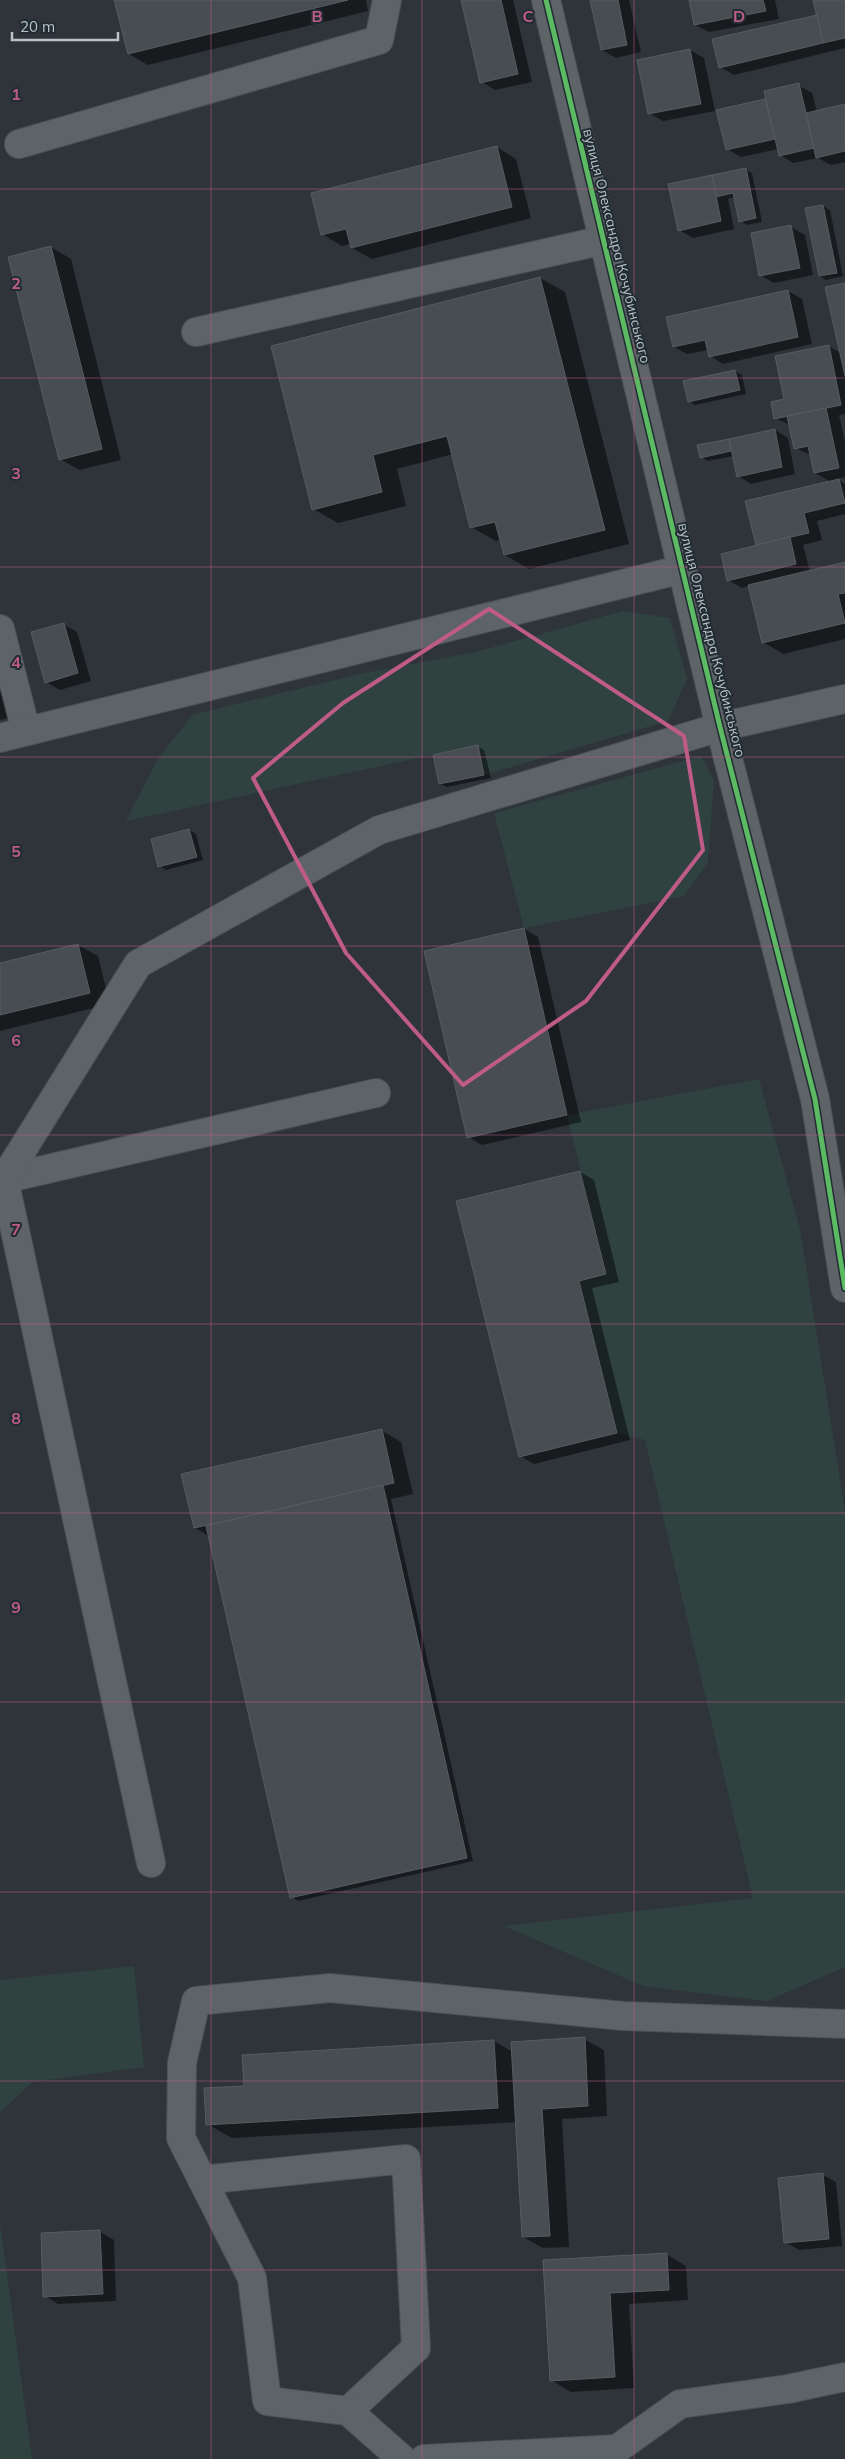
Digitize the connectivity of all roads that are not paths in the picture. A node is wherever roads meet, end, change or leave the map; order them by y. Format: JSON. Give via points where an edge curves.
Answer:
{"nodes":[{"id":1,"x":387,"y":0,"type":"edge"},
{"id":2,"x":546,"y":0,"type":"edge"},
{"id":3,"x":19,"y":144,"type":"dead end"},
{"id":4,"x":604,"y":240,"type":"junction"},
{"id":5,"x":196,"y":332,"type":"dead end"},
{"id":6,"x":683,"y":569,"type":"junction"},
{"id":7,"x":0,"y":629,"type":"edge"},
{"id":8,"x":845,"y":699,"type":"edge"},
{"id":9,"x":720,"y":727,"type":"junction"},
{"id":10,"x":26,"y":732,"type":"junction"},
{"id":11,"x":0,"y":738,"type":"edge"},
{"id":12,"x":376,"y":1093,"type":"dead end"},
{"id":13,"x":2,"y":1180,"type":"edge"},
{"id":14,"x":845,"y":1288,"type":"edge"},
{"id":15,"x":151,"y":1863,"type":"dead end"},
{"id":16,"x":845,"y":2024,"type":"edge"},
{"id":17,"x":202,"y":2180,"type":"junction"},
{"id":18,"x":845,"y":2377,"type":"edge"},
{"id":19,"x":348,"y":2411,"type":"junction"},
{"id":20,"x":402,"y":2459,"type":"edge"},
{"id":21,"x":424,"y":2459,"type":"edge"}],
"edges":[{"from":1,"to":3,"type":"street","via":[[380,40]]},
{"from":2,"to":4,"type":"street","name":"вулиця Олександра Кочубинського"},
{"from":4,"to":5,"type":"street"},
{"from":4,"to":6,"type":"street","name":"вулиця Олександра Кочубинського"},
{"from":6,"to":9,"type":"street","name":"вулиця Олександра Кочубинського"},
{"from":6,"to":10,"type":"street"},
{"from":7,"to":10,"type":"street"},
{"from":8,"to":9,"type":"street"},
{"from":9,"to":13,"type":"street","via":[[379,830],[138,964]]},
{"from":9,"to":14,"type":"street","name":"вулиця Олександра Кочубинського","via":[[815,1099]]},
{"from":10,"to":11,"type":"street"},
{"from":12,"to":13,"type":"street"},
{"from":13,"to":15,"type":"street"},
{"from":16,"to":17,"type":"street","via":[[623,2016],[330,1988],[196,2001],[182,2062],[181,2138]]},
{"from":17,"to":19,"type":"street","via":[[252,2278],[267,2401]]},
{"from":17,"to":19,"type":"street","via":[[406,2159],[416,2348]]},
{"from":18,"to":21,"type":"street","via":[[788,2389],[680,2404],[617,2449]]},
{"from":19,"to":20,"type":"street"}]}
